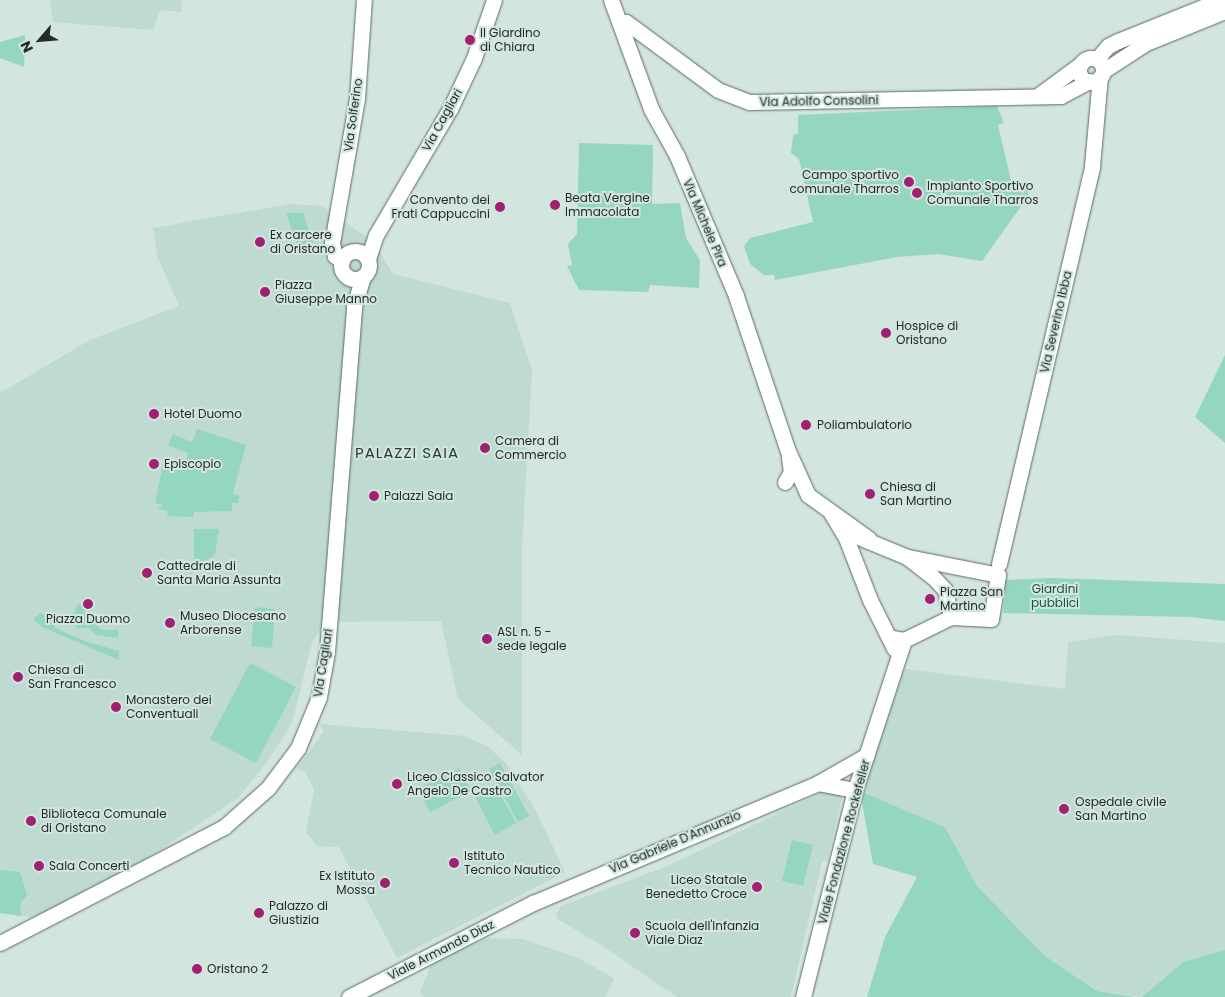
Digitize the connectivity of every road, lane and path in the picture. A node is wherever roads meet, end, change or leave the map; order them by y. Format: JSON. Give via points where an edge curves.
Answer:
{"nodes":[{"id":1,"x":364,"y":0,"type":"edge"},
{"id":2,"x":494,"y":0,"type":"edge"},
{"id":3,"x":611,"y":0,"type":"edge"},
{"id":4,"x":1220,"y":0,"type":"edge"},
{"id":5,"x":1225,"y":11,"type":"edge"},
{"id":6,"x":622,"y":24,"type":"junction"},
{"id":7,"x":1097,"y":72,"type":"junction"},
{"id":8,"x":1040,"y":94,"type":"junction"},
{"id":9,"x":376,"y":235,"type":"junction"},
{"id":10,"x":349,"y":254,"type":"junction"},
{"id":11,"x":368,"y":259,"type":"junction"},
{"id":12,"x":346,"y":276,"type":"junction"},
{"id":13,"x":363,"y":278,"type":"junction"},
{"id":14,"x":355,"y":304,"type":"junction"},
{"id":15,"x":788,"y":451,"type":"junction"},
{"id":16,"x":785,"y":482,"type":"dead end"},
{"id":17,"x":829,"y":510,"type":"junction"},
{"id":18,"x":869,"y":539,"type":"junction"},
{"id":19,"x":853,"y":555,"type":"junction"},
{"id":20,"x":907,"y":557,"type":"junction"},
{"id":21,"x":999,"y":564,"type":"dead end"},
{"id":22,"x":951,"y":617,"type":"junction"},
{"id":23,"x":898,"y":639,"type":"junction"},
{"id":24,"x":867,"y":755,"type":"junction"},
{"id":25,"x":818,"y":783,"type":"junction"},
{"id":26,"x":855,"y":790,"type":"junction"},
{"id":27,"x":533,"y":903,"type":"joint"},
{"id":28,"x":0,"y":943,"type":"edge"},
{"id":29,"x":349,"y":997,"type":"edge"},
{"id":30,"x":803,"y":997,"type":"edge"}],
"edges":[{"from":1,"to":10,"type":"street","name":"Via Solferino","via":[[357,99],[335,229]]},
{"from":2,"to":9,"type":"street","name":"Via Cagliari","via":[[474,58],[450,109]]},
{"from":3,"to":6,"type":"street","name":"Via Michele Pira"},
{"from":4,"to":7,"type":"street","via":[[1108,46]]},
{"from":5,"to":7,"type":"street","via":[[1146,43]]},
{"from":6,"to":8,"type":"street","name":"Via Adolfo Consolini","via":[[626,22],[718,90],[750,102]]},
{"from":6,"to":15,"type":"street","name":"Via Michele Pira","via":[[629,53],[651,109],[677,156],[736,296]]},
{"from":7,"to":8,"type":"street","name":"Via Adolfo Consolini","via":[[1066,95]]},
{"from":7,"to":8,"type":"street","via":[[1087,59]]},
{"from":7,"to":21,"type":"street","name":"Via Severino Ibba","via":[[1092,166]]},
{"from":9,"to":10,"type":"street","name":"Via Cagliari"},
{"from":9,"to":11,"type":"street","name":"Via Cagliari"},
{"from":10,"to":11,"type":"street"},
{"from":10,"to":12,"type":"street","via":[[341,268]]},
{"from":11,"to":13,"type":"street","via":[[369,271]]},
{"from":12,"to":13,"type":"street","via":[[355,280]]},
{"from":12,"to":14,"type":"street","name":"Via Cagliari"},
{"from":13,"to":14,"type":"street","name":"Via Cagliari"},
{"from":14,"to":28,"type":"street","name":"Via Cagliari","via":[[327,652],[319,697],[298,748],[268,788],[224,827]]},
{"from":15,"to":16,"type":"street","name":"Via Michele Pira","via":[[791,472]]},
{"from":15,"to":17,"type":"street","name":"Via Michele Pira","via":[[808,495]]},
{"from":17,"to":18,"type":"street"},
{"from":17,"to":19,"type":"street"},
{"from":18,"to":19,"type":"street","via":[[855,541]]},
{"from":18,"to":20,"type":"street"},
{"from":19,"to":23,"type":"street","via":[[870,600]]},
{"from":20,"to":22,"type":"street","via":[[945,590]]},
{"from":20,"to":22,"type":"street","via":[[998,575],[991,619]]},
{"from":22,"to":23,"type":"street"},
{"from":23,"to":24,"type":"street","name":"Viale Fondazione Rockefeller","via":[[896,658]]},
{"from":24,"to":25,"type":"street","name":"Via Gabriele D'Annunzio"},
{"from":24,"to":26,"type":"street","name":"Viale Fondazione Rockefeller"},
{"from":25,"to":26,"type":"street"},
{"from":25,"to":27,"type":"street","name":"Via Gabriele D'Annunzio"},
{"from":26,"to":30,"type":"street","name":"Viale Fondazione Rockefeller"},
{"from":27,"to":29,"type":"street","name":"Viale Armando Diaz"}]}
